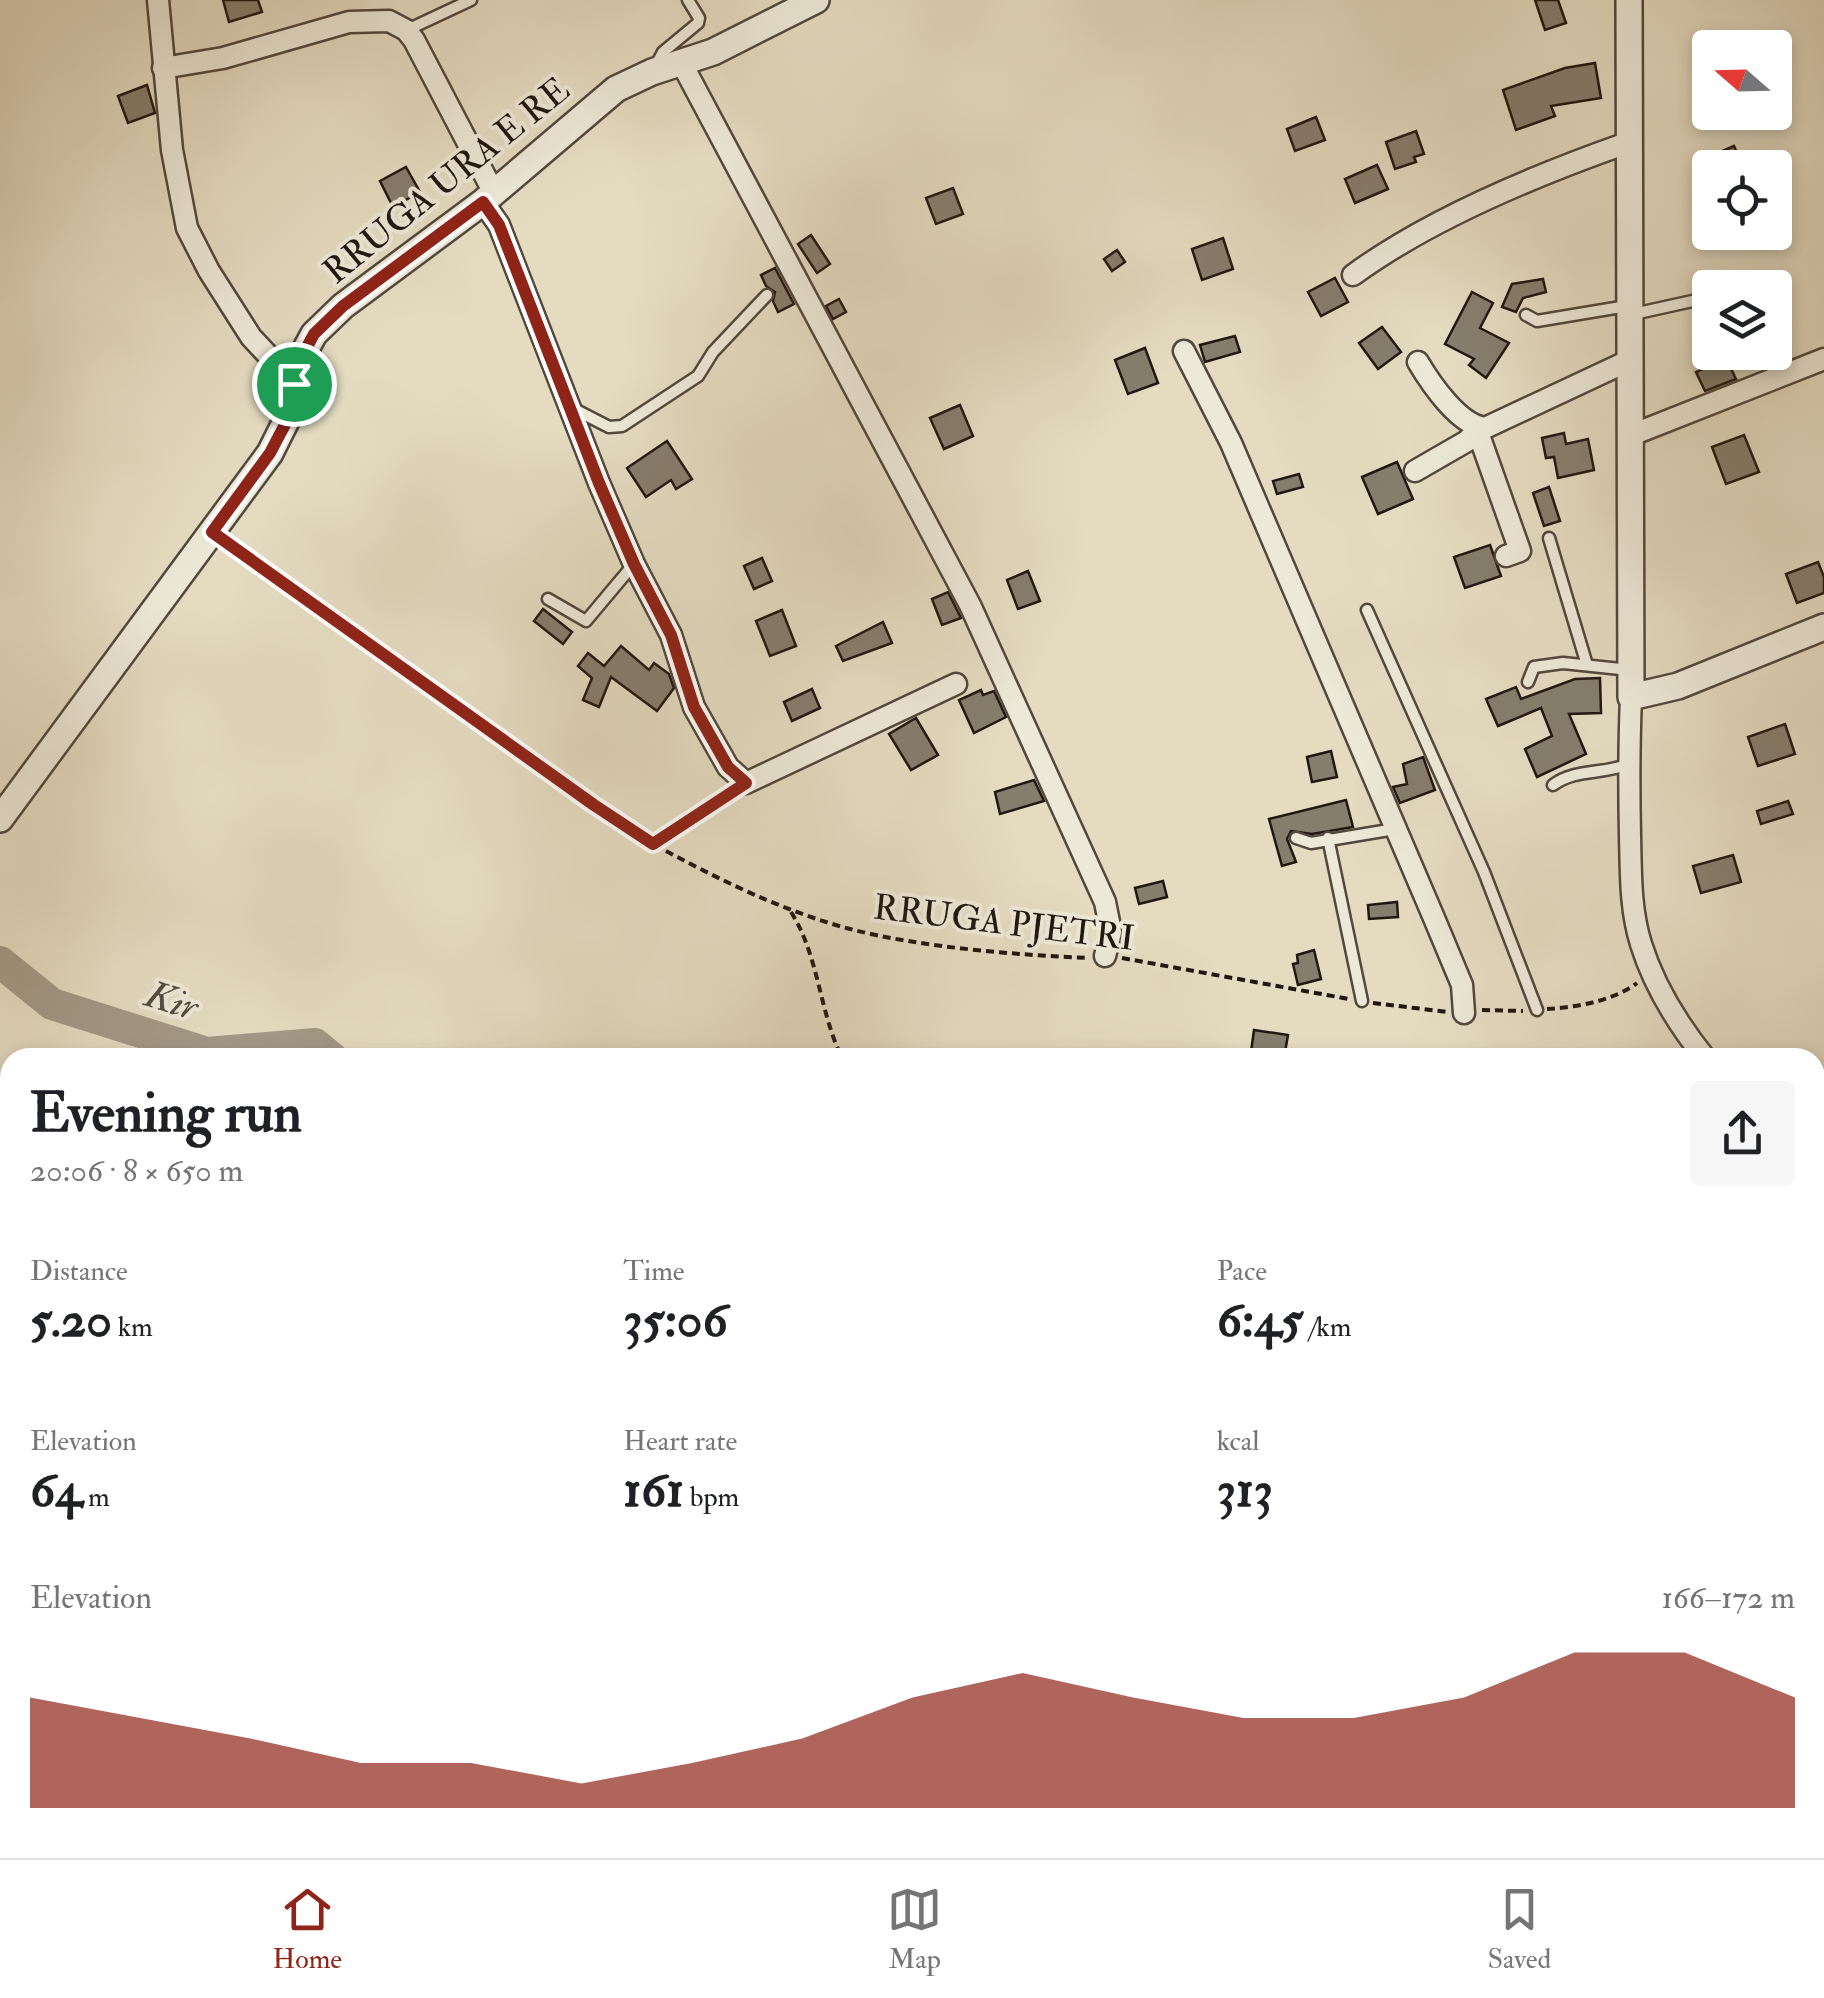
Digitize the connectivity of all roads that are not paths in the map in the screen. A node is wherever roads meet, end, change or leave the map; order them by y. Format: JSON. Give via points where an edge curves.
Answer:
{"nodes":[{"id":1,"x":158,"y":0,"type":"edge"},
{"id":2,"x":470,"y":0,"type":"edge"},
{"id":3,"x":688,"y":0,"type":"edge"},
{"id":4,"x":816,"y":0,"type":"edge"},
{"id":5,"x":1629,"y":0,"type":"edge"},
{"id":6,"x":406,"y":30,"type":"junction"},
{"id":7,"x":680,"y":62,"type":"junction"},
{"id":8,"x":163,"y":68,"type":"junction"},
{"id":9,"x":652,"y":72,"type":"junction"},
{"id":10,"x":1628,"y":143,"type":"junction"},
{"id":11,"x":488,"y":197,"type":"junction"},
{"id":12,"x":1353,"y":275,"type":"dead end"},
{"id":13,"x":767,"y":294,"type":"dead end"},
{"id":14,"x":1692,"y":300,"type":"edge"},
{"id":15,"x":1628,"y":311,"type":"junction"},
{"id":16,"x":1526,"y":315,"type":"dead end"},
{"id":17,"x":1184,"y":351,"type":"dead end"},
{"id":18,"x":1824,"y":359,"type":"edge"},
{"id":19,"x":1628,"y":361,"type":"junction"},
{"id":20,"x":1418,"y":362,"type":"dead end"},
{"id":21,"x":294,"y":384,"type":"junction"},
{"id":22,"x":569,"y":406,"type":"junction"},
{"id":23,"x":1480,"y":428,"type":"junction"},
{"id":24,"x":1629,"y":436,"type":"junction"},
{"id":25,"x":1415,"y":471,"type":"dead end"},
{"id":26,"x":1549,"y":538,"type":"dead end"},
{"id":27,"x":1506,"y":556,"type":"dead end"},
{"id":28,"x":634,"y":564,"type":"junction"},
{"id":29,"x":548,"y":599,"type":"dead end"},
{"id":30,"x":1367,"y":610,"type":"dead end"},
{"id":31,"x":1824,"y":627,"type":"edge"},
{"id":32,"x":1587,"y":665,"type":"junction"},
{"id":33,"x":1630,"y":670,"type":"junction"},
{"id":34,"x":1528,"y":682,"type":"dead end"},
{"id":35,"x":956,"y":684,"type":"dead end"},
{"id":36,"x":1631,"y":697,"type":"junction"},
{"id":37,"x":1628,"y":764,"type":"junction"},
{"id":38,"x":746,"y":783,"type":"junction"},
{"id":39,"x":1553,"y":785,"type":"dead end"},
{"id":40,"x":0,"y":819,"type":"edge"},
{"id":41,"x":1394,"y":828,"type":"junction"},
{"id":42,"x":1296,"y":838,"type":"dead end"},
{"id":43,"x":1328,"y":838,"type":"junction"},
{"id":44,"x":653,"y":844,"type":"road end"},
{"id":45,"x":1105,"y":956,"type":"road end"},
{"id":46,"x":1362,"y":1001,"type":"road end"},
{"id":47,"x":1537,"y":1010,"type":"road end"},
{"id":48,"x":1464,"y":1012,"type":"road end"},
{"id":49,"x":1697,"y":1048,"type":"edge"}],
"edges":[{"from":1,"to":8,"type":"street"},
{"from":2,"to":6,"type":"lane"},
{"from":3,"to":9,"type":"lane","via":[[698,23]]},
{"from":4,"to":7,"type":"street","name":"RRUGA URA E RE"},
{"from":5,"to":10,"type":"street"},
{"from":6,"to":8,"type":"street","via":[[389,21],[349,22]]},
{"from":6,"to":11,"type":"street"},
{"from":7,"to":9,"type":"street","name":"RRUGA URA E RE"},
{"from":7,"to":45,"type":"street","via":[[970,605],[1105,902],[1111,932]]},
{"from":8,"to":21,"type":"street","via":[[187,228],[252,337]]},
{"from":9,"to":11,"type":"street","name":"RRUGA URA E RE","via":[[616,89]]},
{"from":10,"to":12,"type":"street","via":[[1452,218]]},
{"from":10,"to":15,"type":"street"},
{"from":11,"to":21,"type":"street","name":"RRUGA URA E RE","via":[[343,306],[314,334]]},
{"from":11,"to":22,"type":"street"},
{"from":13,"to":22,"type":"lane","via":[[698,376],[622,426],[608,427]]},
{"from":14,"to":15,"type":"lane"},
{"from":15,"to":16,"type":"lane","via":[[1537,322]]},
{"from":15,"to":19,"type":"street"},
{"from":17,"to":41,"type":"street","via":[[1230,443]]},
{"from":18,"to":24,"type":"street"},
{"from":19,"to":23,"type":"street"},
{"from":19,"to":24,"type":"street"},
{"from":20,"to":23,"type":"street"},
{"from":21,"to":40,"type":"street","name":"RRUGA URA E RE","via":[[290,415],[270,453]]},
{"from":22,"to":28,"type":"street"},
{"from":23,"to":25,"type":"street"},
{"from":23,"to":27,"type":"street","via":[[1520,550]]},
{"from":24,"to":33,"type":"street"},
{"from":26,"to":32,"type":"lane"},
{"from":28,"to":29,"type":"lane","via":[[586,621]]},
{"from":28,"to":38,"type":"street","via":[[671,635],[702,723],[728,767]]},
{"from":30,"to":47,"type":"lane","via":[[1484,872]]},
{"from":31,"to":36,"type":"street","via":[[1678,686]]},
{"from":32,"to":33,"type":"lane"},
{"from":32,"to":34,"type":"lane","via":[[1534,667]]},
{"from":33,"to":36,"type":"street"},
{"from":35,"to":38,"type":"street"},
{"from":36,"to":37,"type":"street"},
{"from":37,"to":39,"type":"lane","via":[[1572,774]]},
{"from":37,"to":49,"type":"street","via":[[1632,908],[1648,966]]},
{"from":38,"to":44,"type":"lane"},
{"from":41,"to":43,"type":"lane"},
{"from":41,"to":48,"type":"street","via":[[1462,985]]},
{"from":42,"to":43,"type":"lane"},
{"from":43,"to":46,"type":"lane"}]}
